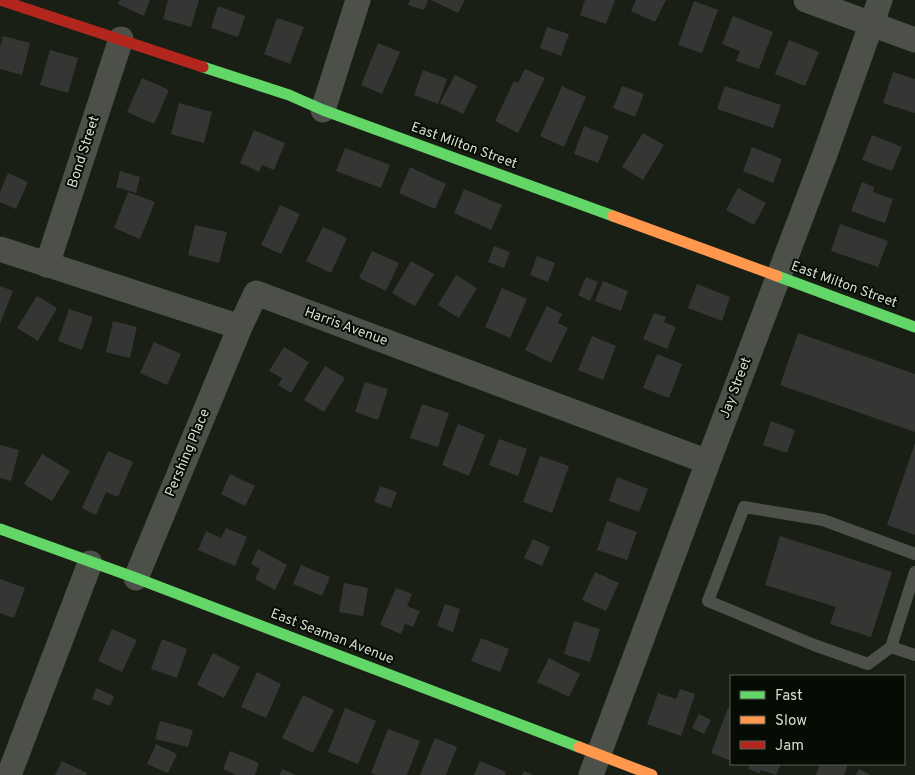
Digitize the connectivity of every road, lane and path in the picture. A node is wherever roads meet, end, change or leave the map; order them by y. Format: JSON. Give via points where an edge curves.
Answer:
{"nodes":[{"id":1,"x":0,"y":0,"type":"edge"},
{"id":2,"x":358,"y":0,"type":"edge"},
{"id":3,"x":806,"y":0,"type":"edge"},
{"id":4,"x":880,"y":0,"type":"edge"},
{"id":5,"x":871,"y":24,"type":"junction"},
{"id":6,"x":121,"y":39,"type":"junction"},
{"id":7,"x":915,"y":40,"type":"edge"},
{"id":8,"x":324,"y":110,"type":"junction"},
{"id":9,"x":0,"y":249,"type":"edge"},
{"id":10,"x":47,"y":265,"type":"junction"},
{"id":11,"x":778,"y":277,"type":"junction"},
{"id":12,"x":240,"y":327,"type":"junction"},
{"id":13,"x":915,"y":327,"type":"edge"},
{"id":14,"x":708,"y":462,"type":"junction"},
{"id":15,"x":0,"y":529,"type":"edge"},
{"id":16,"x":915,"y":554,"type":"edge"},
{"id":17,"x":90,"y":563,"type":"junction"},
{"id":18,"x":915,"y":572,"type":"edge"},
{"id":19,"x":136,"y":578,"type":"junction"},
{"id":20,"x":891,"y":647,"type":"junction"},
{"id":21,"x":915,"y":655,"type":"edge"},
{"id":22,"x":595,"y":765,"type":"edge"},
{"id":23,"x":9,"y":775,"type":"edge"},
{"id":24,"x":652,"y":775,"type":"edge"}],
"edges":[{"from":1,"to":6,"type":"street","name":"East Milton Street"},
{"from":2,"to":8,"type":"street"},
{"from":3,"to":5,"type":"street"},
{"from":4,"to":5,"type":"street","name":"Jay Street"},
{"from":5,"to":7,"type":"street"},
{"from":5,"to":11,"type":"street","name":"Jay Street"},
{"from":6,"to":8,"type":"street","name":"East Milton Street","via":[[289,95]]},
{"from":6,"to":10,"type":"street","name":"Bond Street"},
{"from":8,"to":11,"type":"street","name":"East Milton Street"},
{"from":9,"to":10,"type":"street"},
{"from":10,"to":12,"type":"street"},
{"from":11,"to":13,"type":"street","name":"East Milton Street"},
{"from":11,"to":14,"type":"street","name":"Jay Street"},
{"from":12,"to":14,"type":"street","name":"Harris Avenue","via":[[256,293]]},
{"from":12,"to":19,"type":"street","name":"Pershing Place"},
{"from":14,"to":22,"type":"street","name":"Jay Street"},
{"from":15,"to":17,"type":"street","name":"East Seaman Avenue"},
{"from":16,"to":20,"type":"lane","via":[[823,520],[744,506],[708,601],[868,664]]},
{"from":17,"to":19,"type":"street","name":"East Seaman Avenue"},
{"from":17,"to":23,"type":"street"},
{"from":18,"to":20,"type":"lane"},
{"from":19,"to":22,"type":"street","name":"East Seaman Avenue"},
{"from":20,"to":21,"type":"lane"},
{"from":22,"to":24,"type":"street","name":"East Seaman Avenue"}]}
